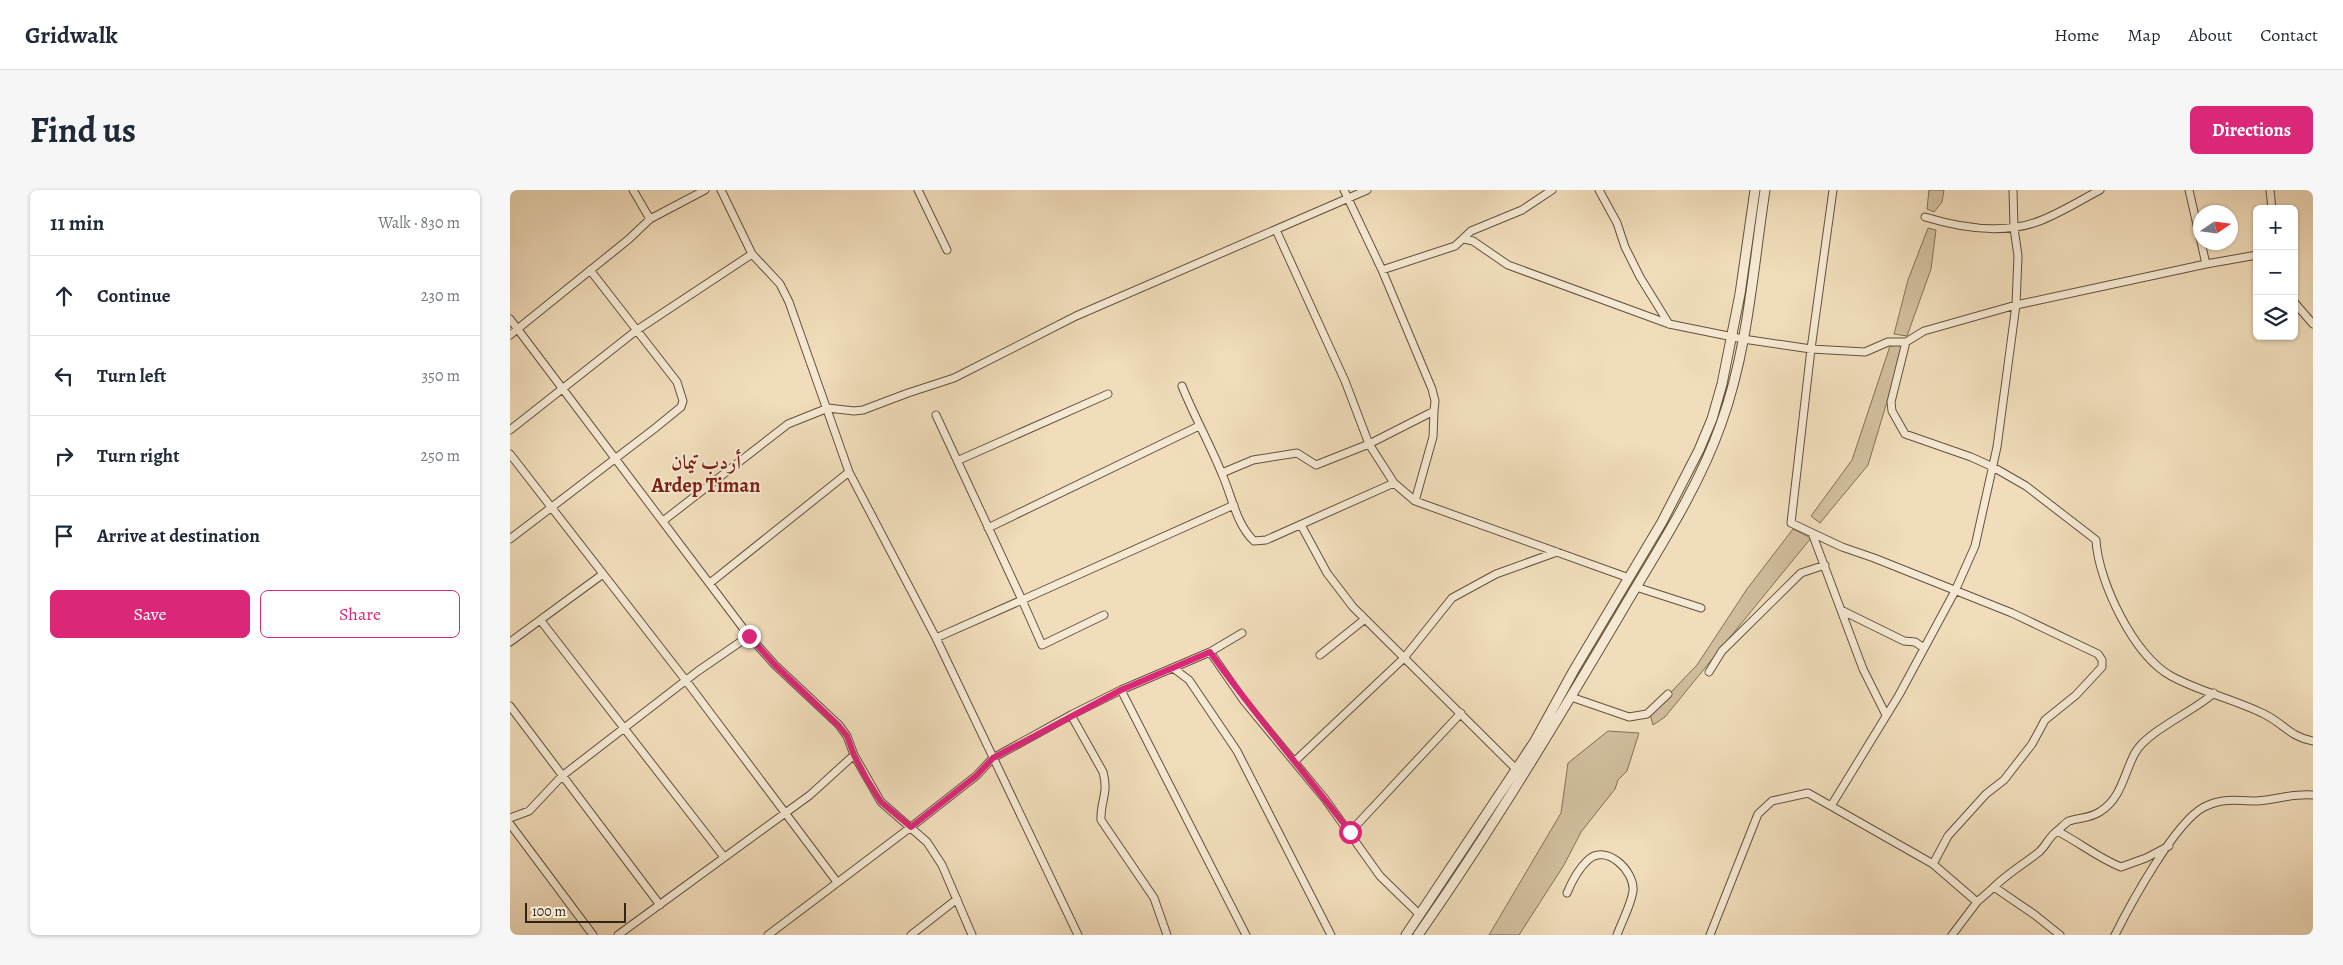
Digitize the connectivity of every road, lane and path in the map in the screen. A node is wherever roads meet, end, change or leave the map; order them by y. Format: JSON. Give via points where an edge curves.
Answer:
{"nodes":[{"id":1,"x":632,"y":190,"type":"edge"},
{"id":2,"x":705,"y":190,"type":"edge"},
{"id":3,"x":721,"y":190,"type":"edge"},
{"id":4,"x":918,"y":190,"type":"edge"},
{"id":5,"x":1344,"y":190,"type":"edge"},
{"id":6,"x":1367,"y":190,"type":"edge"},
{"id":7,"x":1552,"y":190,"type":"edge"},
{"id":8,"x":1600,"y":190,"type":"edge"},
{"id":9,"x":1755,"y":190,"type":"edge"},
{"id":10,"x":1765,"y":190,"type":"edge"},
{"id":11,"x":1833,"y":190,"type":"edge"},
{"id":12,"x":2013,"y":190,"type":"edge"},
{"id":13,"x":2100,"y":190,"type":"edge"},
{"id":14,"x":2189,"y":190,"type":"edge"},
{"id":15,"x":2270,"y":190,"type":"edge"},
{"id":16,"x":1349,"y":200,"type":"junction"},
{"id":17,"x":2272,"y":205,"type":"edge"},
{"id":18,"x":2193,"y":207,"type":"edge"},
{"id":19,"x":1925,"y":217,"type":"dead end"},
{"id":20,"x":650,"y":219,"type":"junction"},
{"id":21,"x":2014,"y":228,"type":"junction"},
{"id":22,"x":1276,"y":230,"type":"junction"},
{"id":23,"x":1464,"y":239,"type":"junction"},
{"id":24,"x":948,"y":250,"type":"dead end"},
{"id":25,"x":2203,"y":250,"type":"edge"},
{"id":26,"x":752,"y":254,"type":"junction"},
{"id":27,"x":2253,"y":256,"type":"edge"},
{"id":28,"x":2206,"y":264,"type":"junction"},
{"id":29,"x":590,"y":270,"type":"junction"},
{"id":30,"x":1382,"y":270,"type":"junction"},
{"id":31,"x":2016,"y":305,"type":"junction"},
{"id":32,"x":2298,"y":307,"type":"edge"},
{"id":33,"x":510,"y":319,"type":"edge"},
{"id":34,"x":1669,"y":324,"type":"junction"},
{"id":35,"x":2313,"y":324,"type":"edge"},
{"id":36,"x":517,"y":329,"type":"junction"},
{"id":37,"x":637,"y":330,"type":"junction"},
{"id":38,"x":510,"y":335,"type":"edge"},
{"id":39,"x":1731,"y":335,"type":"junction"},
{"id":40,"x":1744,"y":339,"type":"junction"},
{"id":41,"x":1906,"y":342,"type":"junction"},
{"id":42,"x":1811,"y":348,"type":"junction"},
{"id":43,"x":1182,"y":386,"type":"dead end"},
{"id":44,"x":563,"y":390,"type":"junction"},
{"id":45,"x":1108,"y":394,"type":"dead end"},
{"id":46,"x":828,"y":408,"type":"junction"},
{"id":47,"x":1434,"y":411,"type":"junction"},
{"id":48,"x":936,"y":415,"type":"dead end"},
{"id":49,"x":1199,"y":426,"type":"junction"},
{"id":50,"x":510,"y":430,"type":"edge"},
{"id":51,"x":1369,"y":444,"type":"junction"},
{"id":52,"x":510,"y":454,"type":"edge"},
{"id":53,"x":615,"y":457,"type":"junction"},
{"id":54,"x":958,"y":460,"type":"junction"},
{"id":55,"x":1993,"y":467,"type":"junction"},
{"id":56,"x":849,"y":472,"type":"junction"},
{"id":57,"x":1222,"y":473,"type":"junction"},
{"id":58,"x":1394,"y":482,"type":"junction"},
{"id":59,"x":1415,"y":501,"type":"junction"},
{"id":60,"x":1234,"y":505,"type":"junction"},
{"id":61,"x":552,"y":508,"type":"junction"},
{"id":62,"x":664,"y":521,"type":"junction"},
{"id":63,"x":1301,"y":525,"type":"junction"},
{"id":64,"x":988,"y":528,"type":"junction"},
{"id":65,"x":1812,"y":533,"type":"junction"},
{"id":66,"x":510,"y":539,"type":"edge"},
{"id":67,"x":1557,"y":552,"type":"junction"},
{"id":68,"x":1825,"y":565,"type":"junction"},
{"id":69,"x":604,"y":574,"type":"junction"},
{"id":70,"x":1629,"y":578,"type":"junction"},
{"id":71,"x":710,"y":582,"type":"junction"},
{"id":72,"x":1636,"y":587,"type":"junction"},
{"id":73,"x":1955,"y":592,"type":"junction"},
{"id":74,"x":1022,"y":600,"type":"junction"},
{"id":75,"x":1701,"y":608,"type":"dead end"},
{"id":76,"x":1841,"y":610,"type":"junction"},
{"id":77,"x":1104,"y":614,"type":"dead end"},
{"id":78,"x":1365,"y":619,"type":"junction"},
{"id":79,"x":541,"y":621,"type":"junction"},
{"id":80,"x":1242,"y":633,"type":"dead end"},
{"id":81,"x":749,"y":636,"type":"junction"},
{"id":82,"x":936,"y":638,"type":"junction"},
{"id":83,"x":510,"y":642,"type":"edge"},
{"id":84,"x":1924,"y":648,"type":"junction"},
{"id":85,"x":1210,"y":652,"type":"junction"},
{"id":86,"x":1320,"y":655,"type":"dead end"},
{"id":87,"x":1404,"y":658,"type":"junction"},
{"id":88,"x":1173,"y":668,"type":"junction"},
{"id":89,"x":1709,"y":672,"type":"dead end"},
{"id":90,"x":687,"y":682,"type":"junction"},
{"id":91,"x":1121,"y":690,"type":"junction"},
{"id":92,"x":2214,"y":693,"type":"junction"},
{"id":93,"x":1668,"y":694,"type":"dead end"},
{"id":94,"x":1571,"y":697,"type":"junction"},
{"id":95,"x":510,"y":706,"type":"edge"},
{"id":96,"x":1461,"y":713,"type":"junction"},
{"id":97,"x":1071,"y":714,"type":"junction"},
{"id":98,"x":1886,"y":715,"type":"junction"},
{"id":99,"x":624,"y":728,"type":"junction"},
{"id":100,"x":2313,"y":741,"type":"edge"},
{"id":101,"x":854,"y":755,"type":"junction"},
{"id":102,"x":993,"y":758,"type":"junction"},
{"id":103,"x":1295,"y":761,"type":"junction"},
{"id":104,"x":1516,"y":769,"type":"junction"},
{"id":105,"x":562,"y":776,"type":"junction"},
{"id":106,"x":2313,"y":795,"type":"edge"},
{"id":107,"x":1831,"y":806,"type":"junction"},
{"id":108,"x":785,"y":813,"type":"junction"},
{"id":109,"x":510,"y":818,"type":"edge"},
{"id":110,"x":510,"y":824,"type":"edge"},
{"id":111,"x":911,"y":827,"type":"junction"},
{"id":112,"x":2057,"y":831,"type":"junction"},
{"id":113,"x":1350,"y":832,"type":"junction"},
{"id":114,"x":2169,"y":846,"type":"junction"},
{"id":115,"x":724,"y":857,"type":"junction"},
{"id":116,"x":1933,"y":864,"type":"junction"},
{"id":117,"x":837,"y":882,"type":"junction"},
{"id":118,"x":1994,"y":887,"type":"junction"},
{"id":119,"x":1567,"y":893,"type":"dead end"},
{"id":120,"x":957,"y":899,"type":"junction"},
{"id":121,"x":1976,"y":902,"type":"junction"},
{"id":122,"x":660,"y":905,"type":"junction"},
{"id":123,"x":1420,"y":915,"type":"junction"},
{"id":124,"x":593,"y":935,"type":"edge"},
{"id":125,"x":618,"y":935,"type":"edge"},
{"id":126,"x":768,"y":935,"type":"edge"},
{"id":127,"x":911,"y":935,"type":"edge"},
{"id":128,"x":972,"y":935,"type":"edge"},
{"id":129,"x":1078,"y":935,"type":"edge"},
{"id":130,"x":1167,"y":935,"type":"edge"},
{"id":131,"x":1246,"y":935,"type":"edge"},
{"id":132,"x":1331,"y":935,"type":"edge"},
{"id":133,"x":1406,"y":935,"type":"edge"},
{"id":134,"x":1418,"y":935,"type":"edge"},
{"id":135,"x":1617,"y":935,"type":"edge"},
{"id":136,"x":1710,"y":935,"type":"edge"},
{"id":137,"x":1952,"y":935,"type":"edge"},
{"id":138,"x":2060,"y":935,"type":"edge"},
{"id":139,"x":2115,"y":935,"type":"edge"}],
"edges":[{"from":1,"to":20,"type":"street"},
{"from":2,"to":20,"type":"street"},
{"from":3,"to":26,"type":"street"},
{"from":4,"to":24,"type":"street"},
{"from":5,"to":16,"type":"street"},
{"from":6,"to":16,"type":"street"},
{"from":7,"to":23,"type":"street","via":[[1522,210],[1471,231]]},
{"from":8,"to":34,"type":"street","via":[[1640,277]]},
{"from":9,"to":39,"type":"street"},
{"from":10,"to":40,"type":"street"},
{"from":11,"to":42,"type":"street"},
{"from":12,"to":21,"type":"street"},
{"from":13,"to":21,"type":"street","via":[[2042,220]]},
{"from":14,"to":18,"type":"street"},
{"from":15,"to":17,"type":"street"},
{"from":16,"to":22,"type":"street"},
{"from":16,"to":30,"type":"street"},
{"from":19,"to":21,"type":"street","via":[[1973,227]]},
{"from":20,"to":29,"type":"street"},
{"from":21,"to":31,"type":"street","via":[[2018,256]]},
{"from":22,"to":46,"type":"street","via":[[1076,316],[954,378],[863,410]]},
{"from":22,"to":51,"type":"street"},
{"from":23,"to":30,"type":"street","via":[[1455,246]]},
{"from":23,"to":34,"type":"street","via":[[1473,241],[1508,265]]},
{"from":25,"to":28,"type":"street"},
{"from":26,"to":37,"type":"street"},
{"from":26,"to":46,"type":"street","via":[[780,284],[789,302]]},
{"from":27,"to":28,"type":"street"},
{"from":28,"to":31,"type":"street"},
{"from":29,"to":36,"type":"street"},
{"from":29,"to":37,"type":"street"},
{"from":30,"to":47,"type":"street","via":[[1432,389]]},
{"from":31,"to":41,"type":"street","via":[[1924,331]]},
{"from":31,"to":55,"type":"street"},
{"from":32,"to":35,"type":"street"},
{"from":33,"to":36,"type":"street"},
{"from":34,"to":39,"type":"street"},
{"from":36,"to":38,"type":"street"},
{"from":36,"to":44,"type":"street"},
{"from":37,"to":44,"type":"street"},
{"from":37,"to":53,"type":"street","via":[[677,382],[683,401],[681,407]]},
{"from":39,"to":40,"type":"street"},
{"from":39,"to":70,"type":"street","via":[[1722,384],[1699,450],[1677,496]]},
{"from":40,"to":42,"type":"street"},
{"from":40,"to":72,"type":"street","via":[[1732,391],[1709,454]]},
{"from":41,"to":42,"type":"street","via":[[1888,342],[1864,352]]},
{"from":41,"to":55,"type":"street","via":[[1891,402],[1892,411],[1905,434]]},
{"from":42,"to":65,"type":"street","via":[[1791,523]]},
{"from":43,"to":49,"type":"street"},
{"from":44,"to":50,"type":"street"},
{"from":44,"to":53,"type":"street"},
{"from":45,"to":54,"type":"street"},
{"from":46,"to":56,"type":"street"},
{"from":46,"to":62,"type":"street","via":[[788,424]]},
{"from":47,"to":51,"type":"street"},
{"from":47,"to":59,"type":"street","via":[[1433,438]]},
{"from":48,"to":54,"type":"street"},
{"from":49,"to":57,"type":"street"},
{"from":49,"to":64,"type":"street"},
{"from":51,"to":57,"type":"street","via":[[1316,465],[1297,453],[1253,460]]},
{"from":51,"to":58,"type":"street"},
{"from":52,"to":61,"type":"street"},
{"from":53,"to":61,"type":"street"},
{"from":53,"to":62,"type":"street"},
{"from":54,"to":64,"type":"street"},
{"from":55,"to":73,"type":"street","via":[[1976,546]]},
{"from":55,"to":92,"type":"street","via":[[2026,486],[2096,540],[2096,552],[2120,619],[2142,648],[2170,676]]},
{"from":56,"to":71,"type":"street"},
{"from":56,"to":82,"type":"street"},
{"from":57,"to":60,"type":"street"},
{"from":58,"to":59,"type":"street"},
{"from":58,"to":63,"type":"street"},
{"from":59,"to":67,"type":"street"},
{"from":60,"to":63,"type":"street","via":[[1246,534],[1257,542]]},
{"from":60,"to":74,"type":"street"},
{"from":61,"to":66,"type":"street"},
{"from":61,"to":69,"type":"street"},
{"from":62,"to":71,"type":"street"},
{"from":63,"to":78,"type":"street","via":[[1327,573]]},
{"from":64,"to":74,"type":"street"},
{"from":65,"to":68,"type":"street"},
{"from":65,"to":73,"type":"street"},
{"from":67,"to":70,"type":"street"},
{"from":67,"to":87,"type":"street","via":[[1496,574],[1452,598]]},
{"from":68,"to":76,"type":"street"},
{"from":68,"to":89,"type":"street","via":[[1801,573],[1722,651]]},
{"from":69,"to":79,"type":"street"},
{"from":69,"to":90,"type":"street"},
{"from":70,"to":104,"type":"street"},
{"from":71,"to":81,"type":"street"},
{"from":72,"to":75,"type":"street"},
{"from":72,"to":94,"type":"street"},
{"from":73,"to":84,"type":"street"},
{"from":73,"to":116,"type":"street","via":[[2012,613],[2098,654],[2102,667],[2076,695],[2045,720],[2032,744],[2004,780],[1986,794],[1948,836]]},
{"from":74,"to":77,"type":"street","via":[[1042,645]]},
{"from":74,"to":82,"type":"street"},
{"from":76,"to":84,"type":"street"},
{"from":76,"to":98,"type":"street","via":[[1862,669]]},
{"from":78,"to":86,"type":"street"},
{"from":78,"to":87,"type":"street"},
{"from":79,"to":83,"type":"street"},
{"from":79,"to":99,"type":"street"},
{"from":80,"to":85,"type":"street"},
{"from":81,"to":90,"type":"street"},
{"from":81,"to":101,"type":"street","via":[[839,726],[847,736]]},
{"from":82,"to":102,"type":"street"},
{"from":84,"to":98,"type":"street"},
{"from":85,"to":88,"type":"street"},
{"from":85,"to":103,"type":"street","via":[[1244,701]]},
{"from":87,"to":96,"type":"street"},
{"from":87,"to":103,"type":"street"},
{"from":88,"to":91,"type":"street"},
{"from":88,"to":132,"type":"street","via":[[1189,680],[1236,752]]},
{"from":90,"to":99,"type":"street"},
{"from":90,"to":108,"type":"street"},
{"from":91,"to":97,"type":"street"},
{"from":91,"to":131,"type":"street"},
{"from":92,"to":100,"type":"street","via":[[2266,715],[2299,738]]},
{"from":92,"to":112,"type":"street","via":[[2145,740],[2135,753],[2116,797],[2102,811],[2084,820],[2068,822]]},
{"from":93,"to":94,"type":"street","via":[[1647,714],[1629,717]]},
{"from":94,"to":134,"type":"street"},
{"from":95,"to":105,"type":"street"},
{"from":96,"to":104,"type":"street"},
{"from":96,"to":113,"type":"street"},
{"from":97,"to":102,"type":"street"},
{"from":97,"to":130,"type":"street","via":[[1103,772],[1101,820],[1154,898]]},
{"from":98,"to":107,"type":"street"},
{"from":99,"to":105,"type":"street"},
{"from":99,"to":115,"type":"street"},
{"from":101,"to":108,"type":"street"},
{"from":101,"to":111,"type":"street","via":[[881,802]]},
{"from":102,"to":111,"type":"street","via":[[976,776]]},
{"from":102,"to":129,"type":"street"},
{"from":103,"to":113,"type":"street"},
{"from":104,"to":123,"type":"street"},
{"from":105,"to":109,"type":"street","via":[[529,811]]},
{"from":105,"to":122,"type":"street"},
{"from":106,"to":114,"type":"street","via":[[2296,794],[2256,801],[2223,800],[2193,816]]},
{"from":107,"to":116,"type":"street"},
{"from":107,"to":136,"type":"street","via":[[1808,793],[1772,801],[1758,814]]},
{"from":108,"to":115,"type":"street"},
{"from":108,"to":117,"type":"street"},
{"from":110,"to":124,"type":"street"},
{"from":111,"to":117,"type":"street"},
{"from":111,"to":120,"type":"street","via":[[942,865]]},
{"from":112,"to":114,"type":"street","via":[[2105,861],[2121,867]]},
{"from":112,"to":118,"type":"street","via":[[2041,851]]},
{"from":113,"to":123,"type":"street","via":[[1380,876]]},
{"from":114,"to":139,"type":"street","via":[[2130,904]]},
{"from":115,"to":122,"type":"street"},
{"from":116,"to":121,"type":"street"},
{"from":117,"to":126,"type":"street"},
{"from":118,"to":121,"type":"street"},
{"from":118,"to":138,"type":"street"},
{"from":119,"to":135,"type":"street","via":[[1574,877],[1588,860],[1611,856],[1626,869],[1633,890]]},
{"from":120,"to":127,"type":"street"},
{"from":120,"to":128,"type":"street"},
{"from":121,"to":137,"type":"street"},
{"from":122,"to":125,"type":"street"},
{"from":123,"to":133,"type":"street"}]}
